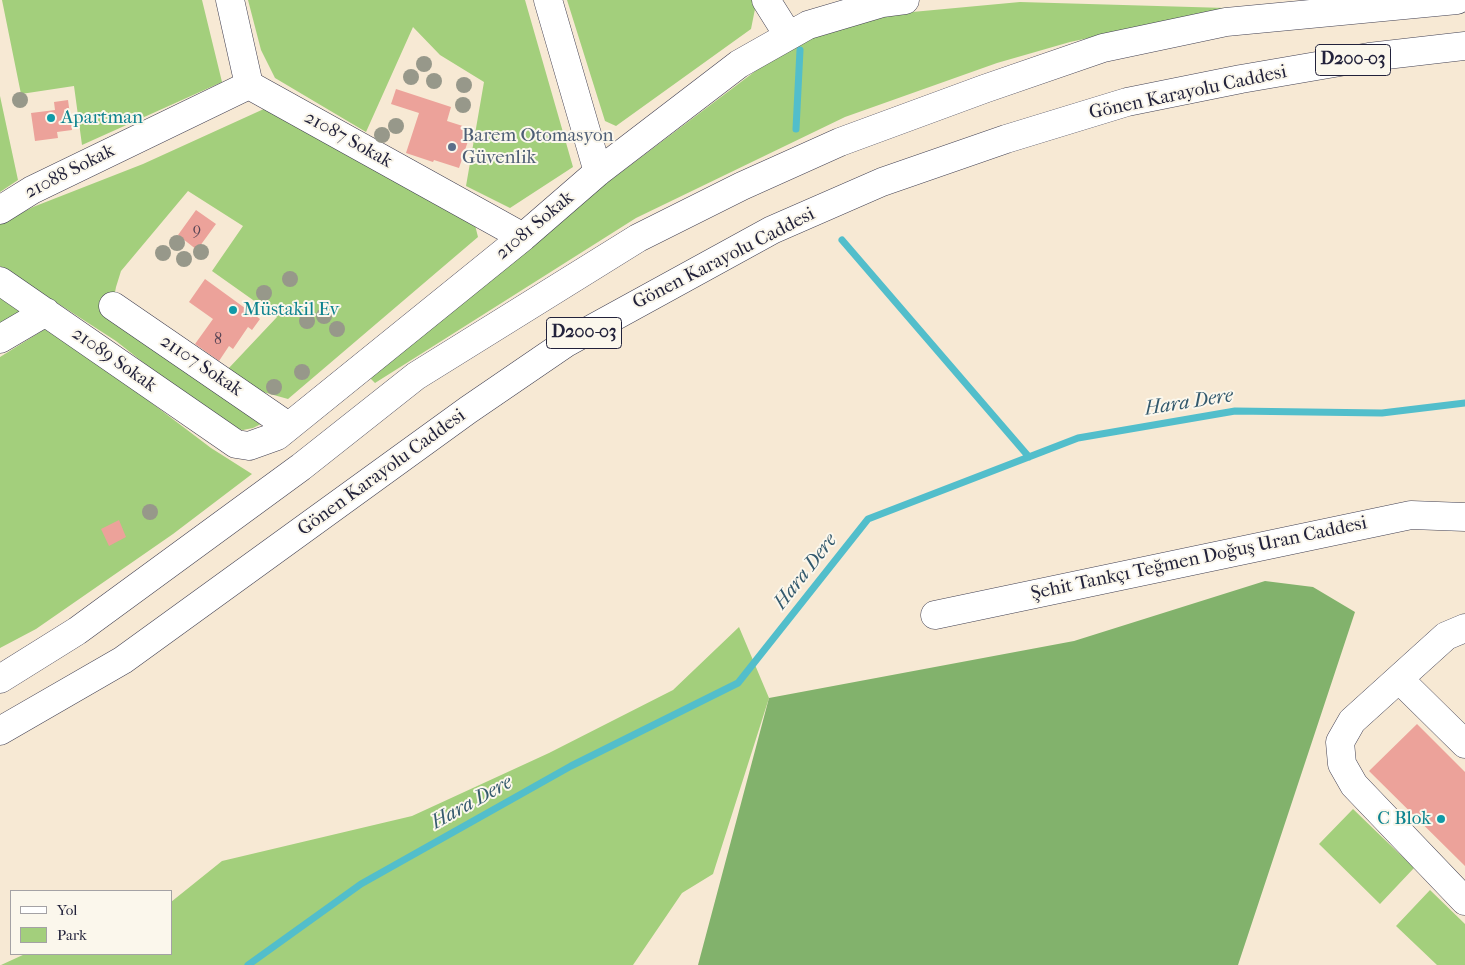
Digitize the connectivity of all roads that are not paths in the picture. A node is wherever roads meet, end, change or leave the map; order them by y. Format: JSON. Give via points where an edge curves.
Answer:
{"nodes":[{"id":1,"x":230,"y":0,"type":"edge"},
{"id":2,"x":548,"y":0,"type":"edge"},
{"id":3,"x":766,"y":0,"type":"edge"},
{"id":4,"x":905,"y":0,"type":"edge"},
{"id":5,"x":1436,"y":0,"type":"edge"},
{"id":6,"x":1451,"y":0,"type":"edge"},
{"id":7,"x":1457,"y":0,"type":"edge"},
{"id":8,"x":839,"y":8,"type":"edge"},
{"id":9,"x":788,"y":35,"type":"junction"},
{"id":10,"x":1465,"y":46,"type":"edge"},
{"id":11,"x":249,"y":85,"type":"junction"},
{"id":12,"x":598,"y":172,"type":"junction"},
{"id":13,"x":0,"y":210,"type":"edge"},
{"id":14,"x":523,"y":237,"type":"junction"},
{"id":15,"x":0,"y":281,"type":"edge"},
{"id":16,"x":113,"y":306,"type":"dead end"},
{"id":17,"x":46,"y":312,"type":"junction"},
{"id":18,"x":0,"y":339,"type":"edge"},
{"id":19,"x":182,"y":407,"type":"joint"},
{"id":20,"x":288,"y":426,"type":"junction"},
{"id":21,"x":1465,"y":517,"type":"edge"},
{"id":22,"x":935,"y":614,"type":"dead end"},
{"id":23,"x":1465,"y":628,"type":"edge"},
{"id":24,"x":1399,"y":678,"type":"junction"},
{"id":25,"x":0,"y":679,"type":"edge"},
{"id":26,"x":0,"y":731,"type":"edge"},
{"id":27,"x":1465,"y":744,"type":"edge"},
{"id":28,"x":1465,"y":901,"type":"edge"}],
"edges":[{"from":1,"to":11,"type":"main road"},
{"from":2,"to":12,"type":"main road"},
{"from":3,"to":9,"type":"main road"},
{"from":4,"to":8,"type":"main road","name":"21081 Sokak"},
{"from":5,"to":6,"type":"main road"},
{"from":6,"to":7,"type":"main road","number":"D200-03"},
{"from":6,"to":25,"type":"main road","number":"D200-03","via":[[1226,22],[1103,48],[840,142],[742,186],[638,238],[416,376],[300,467],[77,631]]},
{"from":8,"to":9,"type":"main road","name":"21081 Sokak"},
{"from":9,"to":12,"type":"main road","name":"21081 Sokak","via":[[739,64]]},
{"from":10,"to":26,"type":"main road","name":"Gönen Karayolu Caddesi","number":"D200-03","via":[[1369,57],[1127,102],[882,182],[772,230],[566,343],[468,410],[124,660]]},
{"from":11,"to":13,"type":"main road","name":"21088 Sokak","via":[[32,190]]},
{"from":11,"to":14,"type":"main road","name":"21087 Sokak"},
{"from":12,"to":14,"type":"main road","name":"21081 Sokak"},
{"from":14,"to":20,"type":"main road","name":"21081 Sokak"},
{"from":15,"to":17,"type":"main road","name":"21089 Sokak"},
{"from":16,"to":20,"type":"main road","name":"21107 Sokak"},
{"from":17,"to":18,"type":"main road"},
{"from":17,"to":19,"type":"main road","name":"21089 Sokak"},
{"from":19,"to":20,"type":"main road","name":"21081 Sokak","via":[[236,444],[248,446],[262,442],[277,436]]},
{"from":21,"to":22,"type":"main road","name":"Şehit Tankçı Teğmen Doğuş Uran Caddesi","via":[[1411,515]]},
{"from":23,"to":24,"type":"main road","via":[[1446,636]]},
{"from":24,"to":27,"type":"main road"},
{"from":24,"to":28,"type":"main road","via":[[1352,721],[1340,742],[1342,764],[1354,785]]}]}
